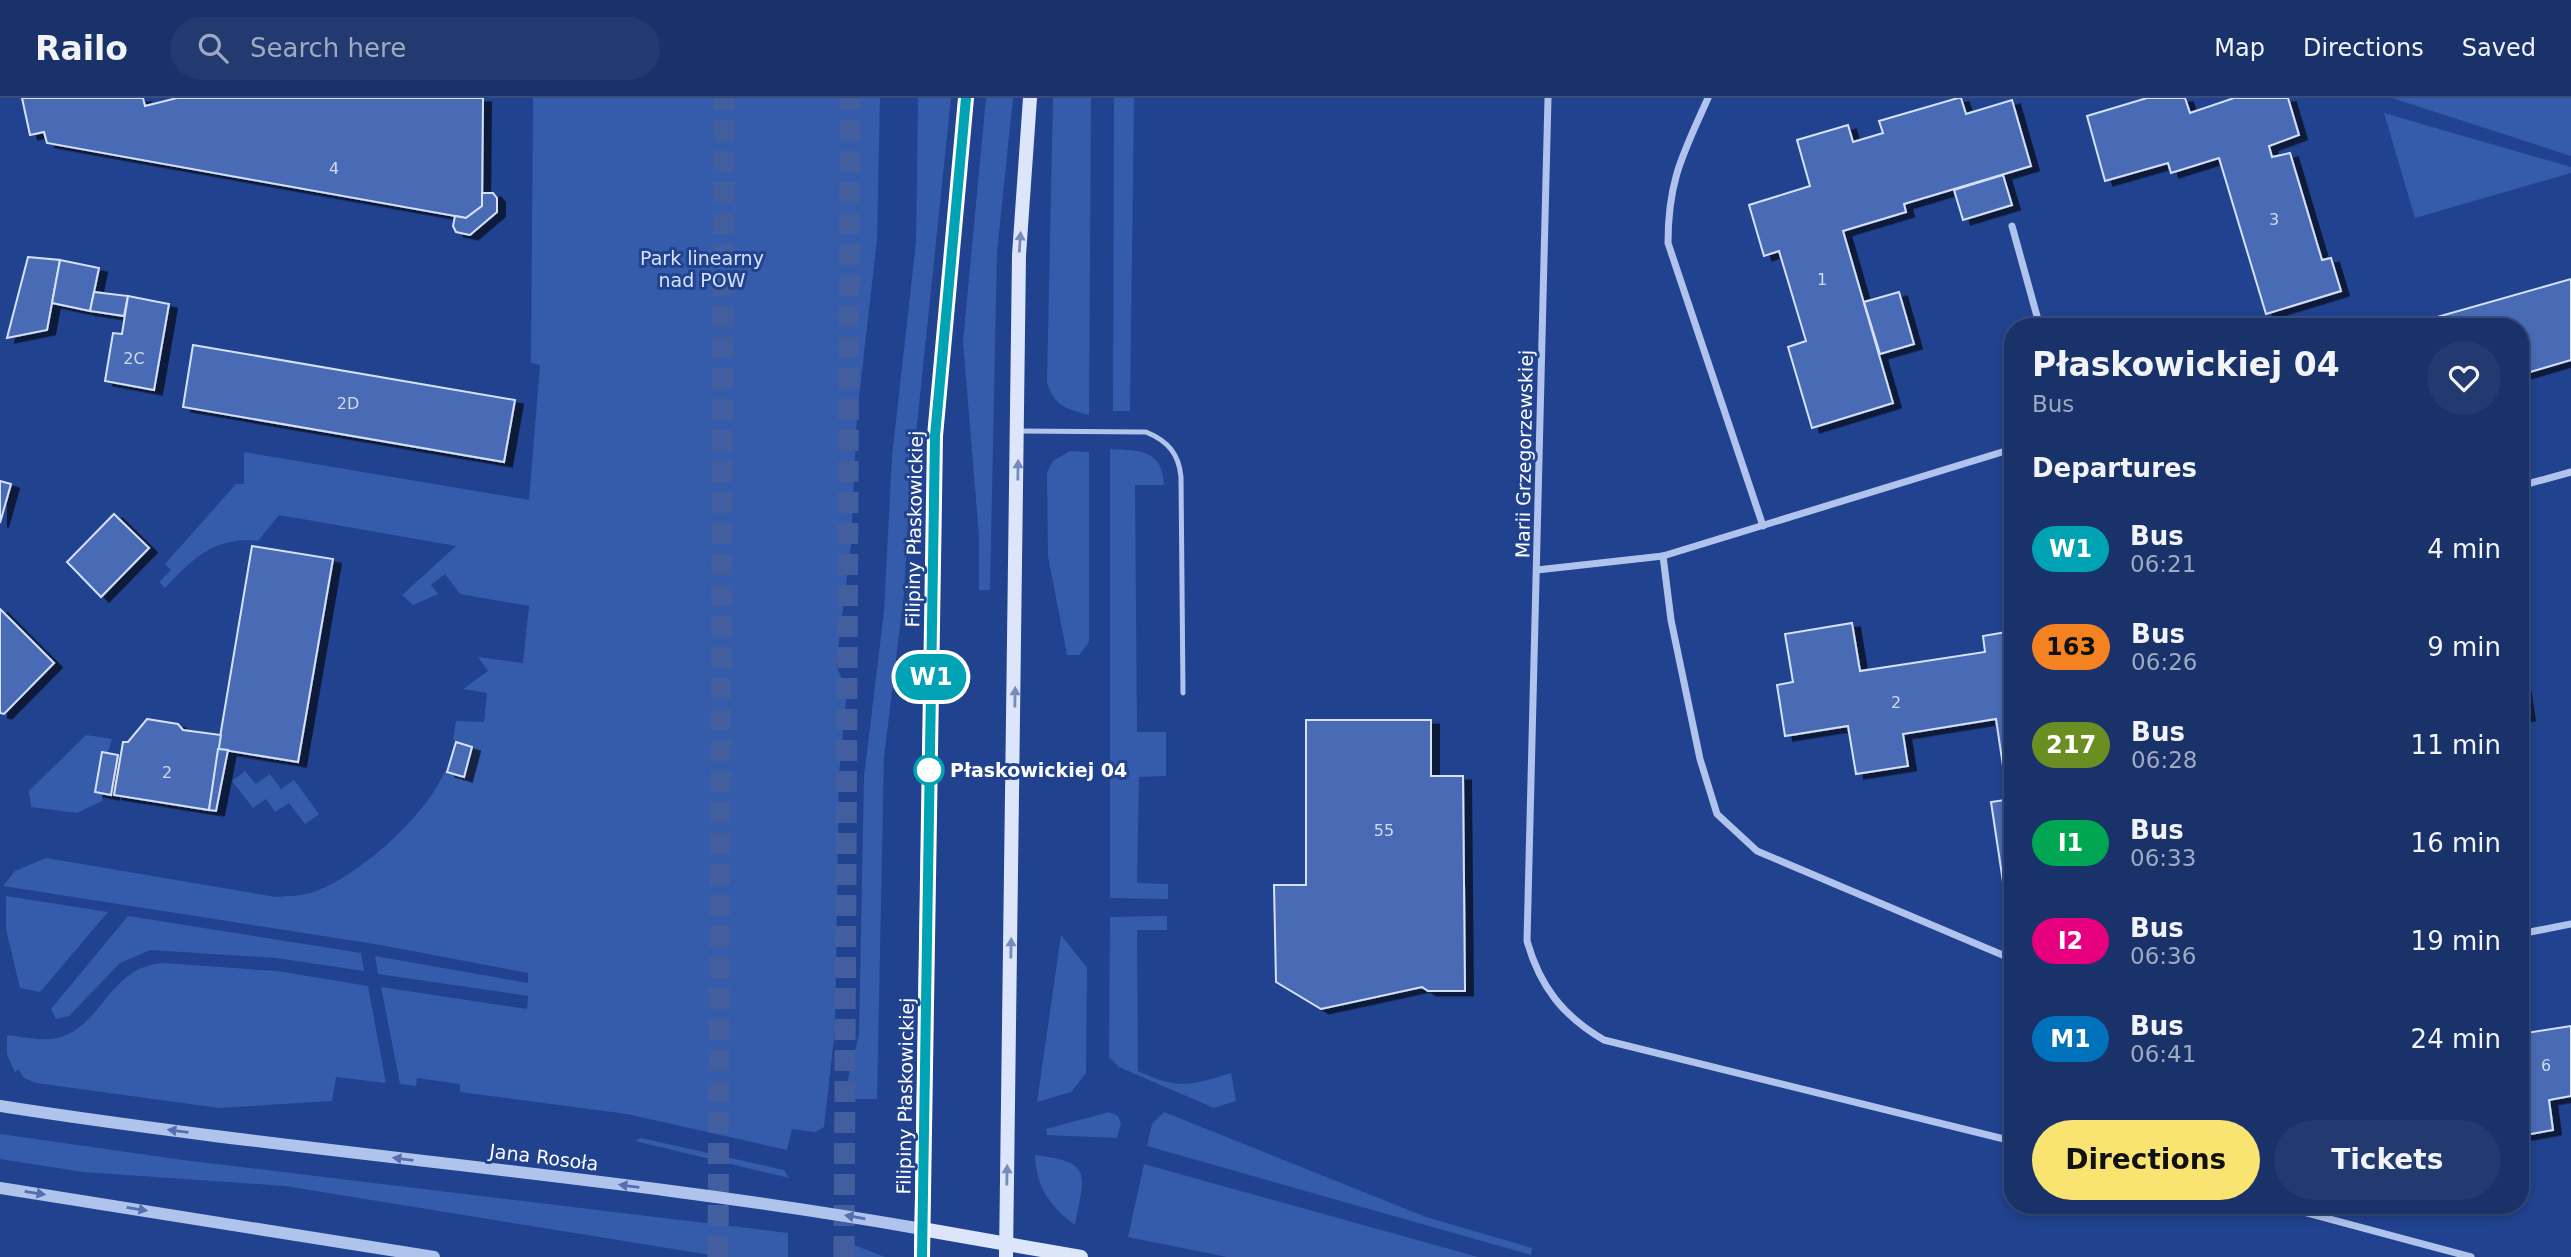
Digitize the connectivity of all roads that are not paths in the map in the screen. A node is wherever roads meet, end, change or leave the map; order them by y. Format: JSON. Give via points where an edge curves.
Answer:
{"nodes":[{"id":1,"x":966,"y":98,"type":"edge"},
{"id":2,"x":1030,"y":98,"type":"edge"},
{"id":3,"x":1548,"y":98,"type":"edge"},
{"id":4,"x":1708,"y":98,"type":"edge"},
{"id":5,"x":2012,"y":226,"type":"dead end"},
{"id":6,"x":2038,"y":318,"type":"edge"},
{"id":7,"x":1019,"y":431,"type":"junction"},
{"id":8,"x":2004,"y":451,"type":"edge"},
{"id":9,"x":2571,"y":472,"type":"edge"},
{"id":10,"x":2529,"y":484,"type":"edge"},
{"id":11,"x":1763,"y":526,"type":"junction"},
{"id":12,"x":1663,"y":556,"type":"junction"},
{"id":13,"x":1536,"y":570,"type":"junction"},
{"id":14,"x":1184,"y":693,"type":"dead end"},
{"id":15,"x":2571,"y":924,"type":"edge"},
{"id":16,"x":2529,"y":932,"type":"edge"},
{"id":17,"x":2004,"y":956,"type":"edge"},
{"id":18,"x":0,"y":1106,"type":"edge"},
{"id":19,"x":2004,"y":1139,"type":"edge"},
{"id":20,"x":0,"y":1188,"type":"edge"},
{"id":21,"x":2311,"y":1214,"type":"edge"},
{"id":22,"x":922,"y":1229,"type":"junction"},
{"id":23,"x":1006,"y":1250,"type":"edge"},
{"id":24,"x":434,"y":1257,"type":"edge"},
{"id":25,"x":922,"y":1257,"type":"edge"},
{"id":26,"x":1081,"y":1257,"type":"edge"},
{"id":27,"x":2471,"y":1257,"type":"edge"}],
"edges":[{"from":1,"to":22,"type":"main road","name":"Filipiny Płaskowickiej","via":[[935,436]]},
{"from":7,"to":2,"type":"main road","one_way":true,"via":[[1019,255]]},
{"from":3,"to":13,"type":"street","name":"Marii Grzegorzewskiej"},
{"from":4,"to":11,"type":"street","via":[[1675,172],[1668,206],[1668,243]]},
{"from":5,"to":6,"type":"street"},
{"from":7,"to":14,"type":"lane","via":[[1146,432],[1165,442],[1177,457]]},
{"from":23,"to":7,"type":"main road","one_way":true},
{"from":8,"to":11,"type":"street","name":"Marii Grzegorzewskiej"},
{"from":9,"to":10,"type":"street"},
{"from":11,"to":12,"type":"street","name":"Marii Grzegorzewskiej"},
{"from":12,"to":13,"type":"street","name":"Marii Grzegorzewskiej"},
{"from":12,"to":17,"type":"street","via":[[1671,620],[1700,759],[1717,814],[1757,851]]},
{"from":13,"to":19,"type":"street","via":[[1527,941],[1534,966],[1562,1010],[1604,1040],[1629,1048]]},
{"from":15,"to":16,"type":"street"},
{"from":22,"to":18,"type":"street","name":"Jana Rosoła","one_way":true,"via":[[803,1208]]},
{"from":20,"to":24,"type":"street","one_way":true},
{"from":21,"to":27,"type":"street"},
{"from":22,"to":23,"type":"main road","name":"Jana Rosoła"},
{"from":22,"to":25,"type":"main road","name":"Filipiny Płaskowickiej"},
{"from":23,"to":26,"type":"main road","name":"Jana Rosoła"}]}
